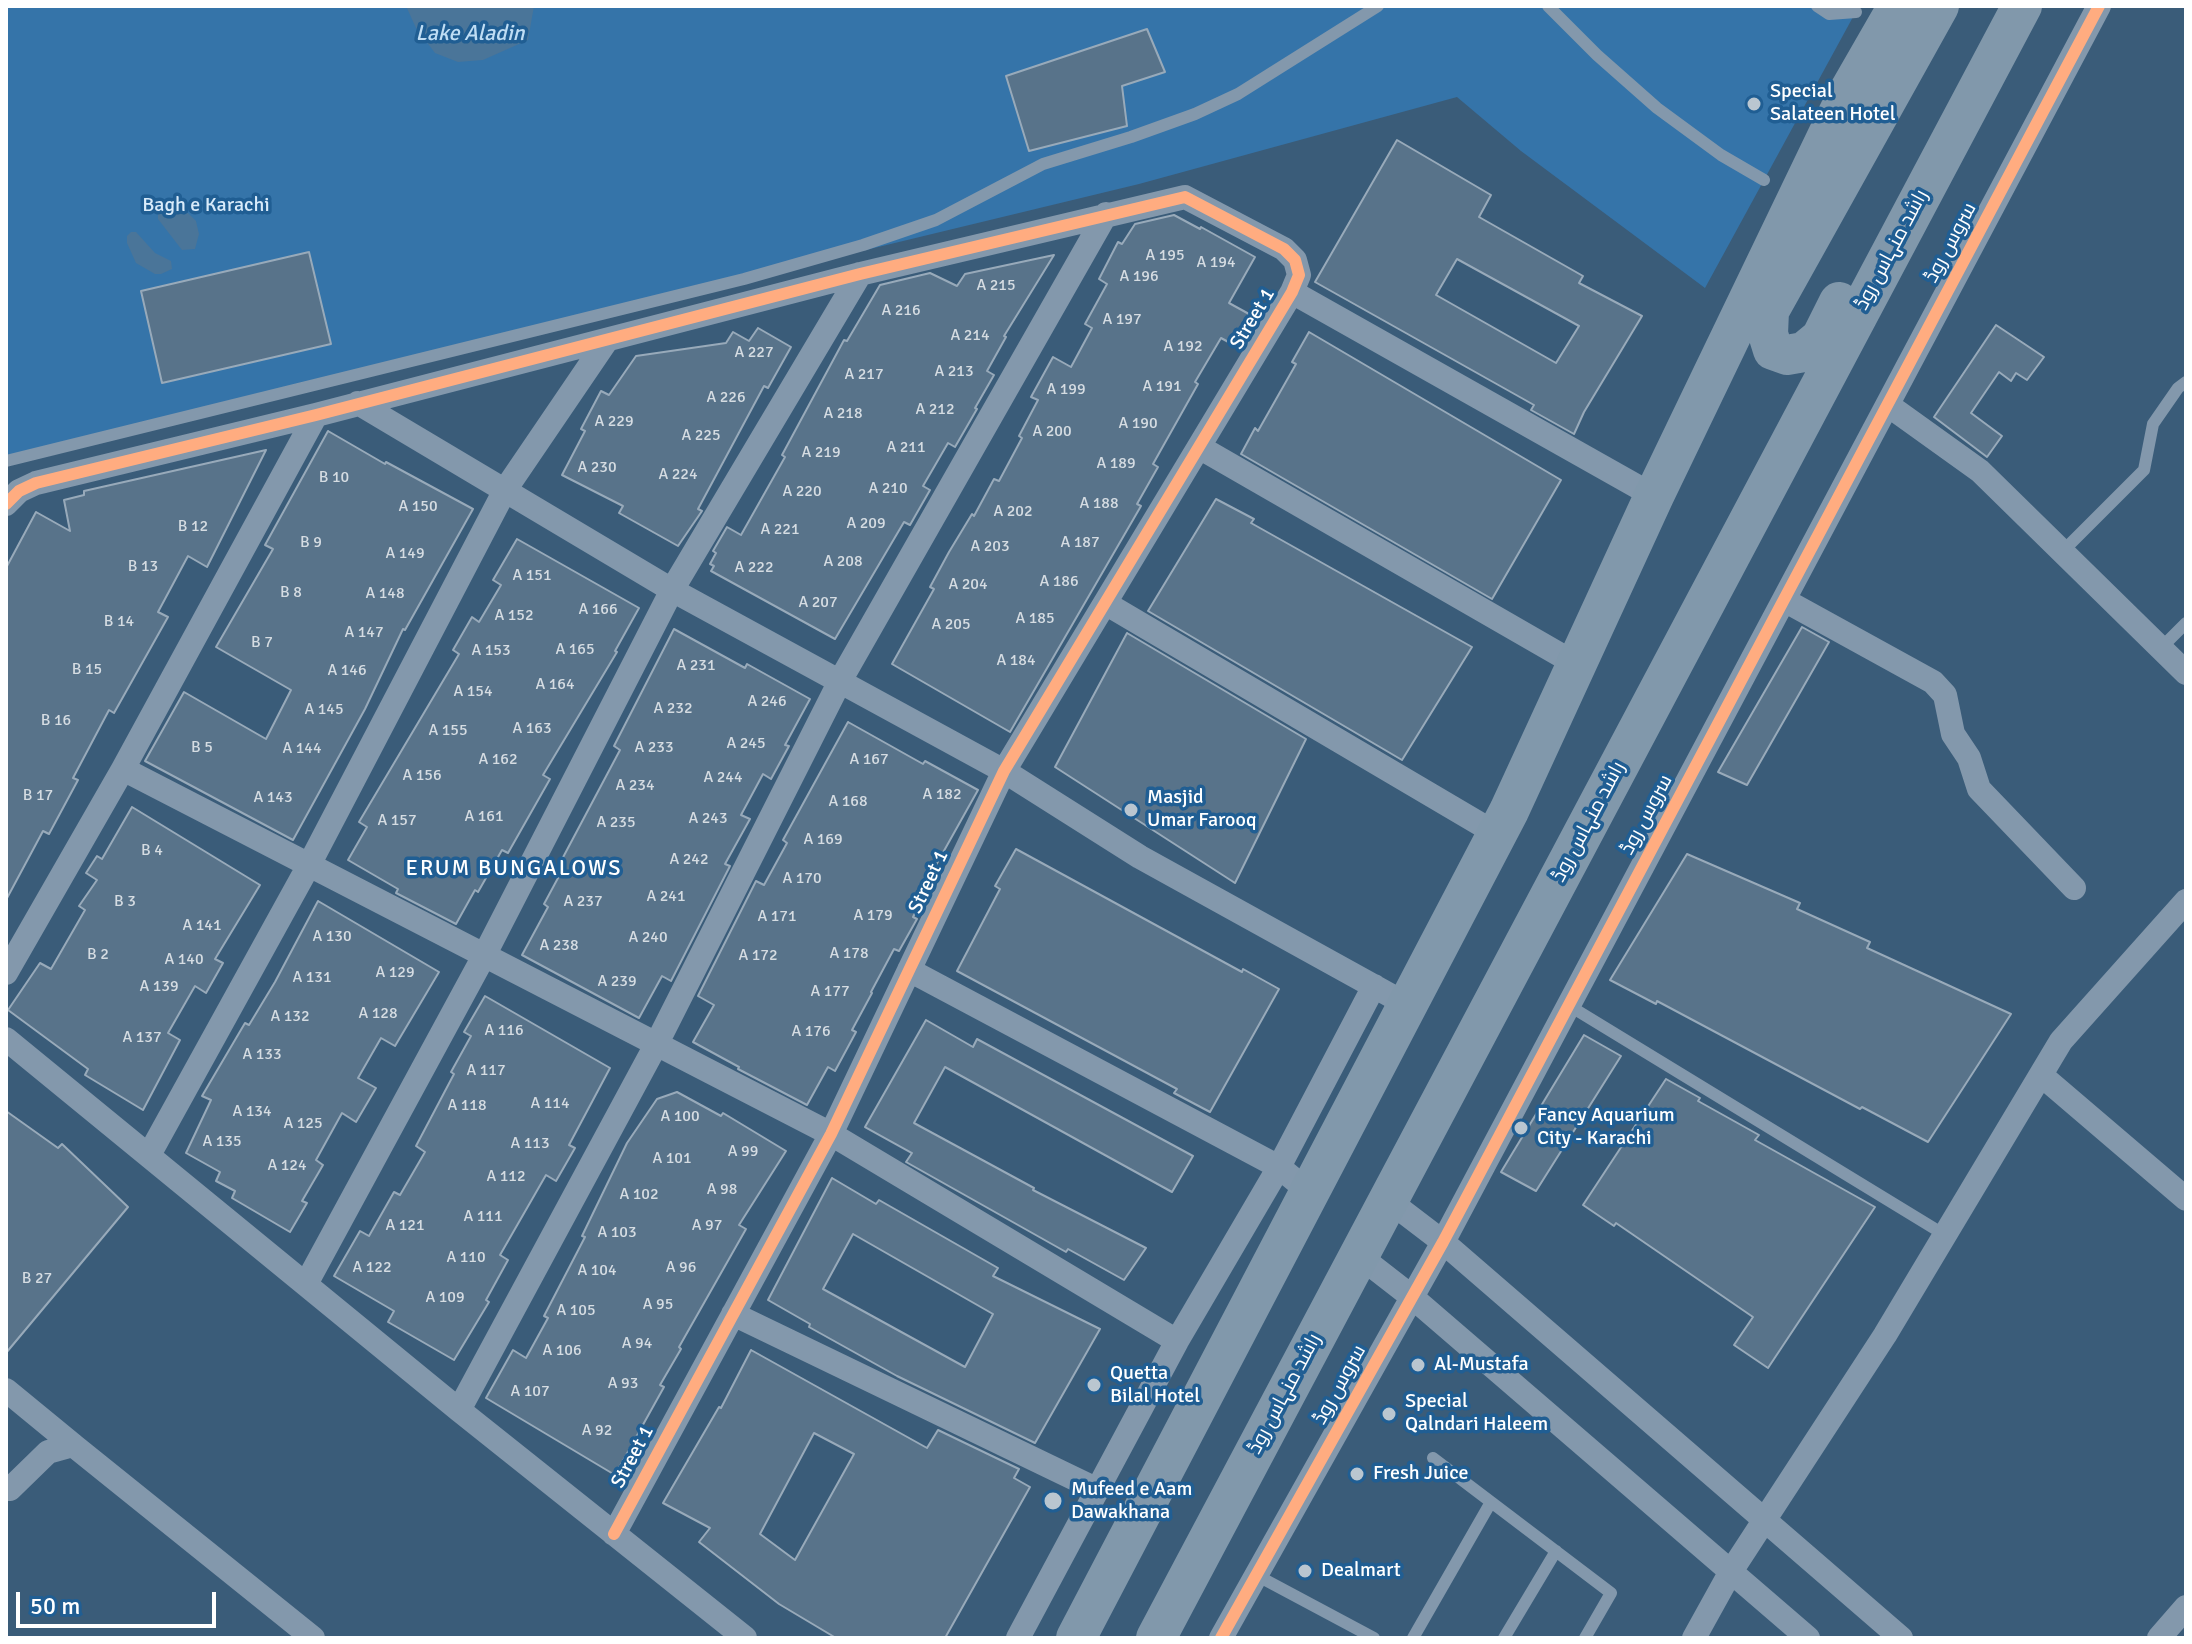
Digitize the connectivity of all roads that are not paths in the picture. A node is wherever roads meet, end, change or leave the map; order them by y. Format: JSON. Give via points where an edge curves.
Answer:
{"nodes":[{"id":1,"x":1378,"y":6,"type":"edge"},
{"id":2,"x":1548,"y":6,"type":"edge"},
{"id":3,"x":1817,"y":6,"type":"edge"},
{"id":4,"x":1898,"y":6,"type":"edge"},
{"id":5,"x":1939,"y":6,"type":"edge"},
{"id":6,"x":2013,"y":6,"type":"edge"},
{"id":7,"x":2022,"y":6,"type":"edge"},
{"id":8,"x":2099,"y":6,"type":"edge"},
{"id":9,"x":1856,"y":12,"type":"dead end"},
{"id":10,"x":1764,"y":180,"type":"dead end"},
{"id":11,"x":1106,"y":214,"type":"junction"},
{"id":12,"x":860,"y":274,"type":"junction"},
{"id":13,"x":1292,"y":292,"type":"junction"},
{"id":14,"x":607,"y":340,"type":"junction"},
{"id":15,"x":2186,"y":382,"type":"edge"},
{"id":16,"x":358,"y":403,"type":"junction"},
{"id":17,"x":1888,"y":405,"type":"junction"},
{"id":18,"x":316,"y":415,"type":"junction"},
{"id":19,"x":1199,"y":447,"type":"junction"},
{"id":20,"x":6,"y":461,"type":"edge"},
{"id":21,"x":505,"y":490,"type":"junction"},
{"id":22,"x":1654,"y":496,"type":"junction"},
{"id":23,"x":6,"y":504,"type":"edge"},
{"id":24,"x":2062,"y":552,"type":"junction"},
{"id":25,"x":672,"y":590,"type":"junction"},
{"id":26,"x":1784,"y":600,"type":"junction"},
{"id":27,"x":1105,"y":603,"type":"junction"},
{"id":28,"x":2186,"y":623,"type":"edge"},
{"id":29,"x":2161,"y":648,"type":"junction"},
{"id":30,"x":1576,"y":664,"type":"junction"},
{"id":31,"x":2186,"y":673,"type":"edge"},
{"id":32,"x":840,"y":681,"type":"junction"},
{"id":33,"x":123,"y":769,"type":"junction"},
{"id":34,"x":1004,"y":771,"type":"junction"},
{"id":35,"x":1497,"y":834,"type":"junction"},
{"id":36,"x":309,"y":865,"type":"junction"},
{"id":37,"x":2074,"y":888,"type":"dead end"},
{"id":38,"x":2186,"y":901,"type":"edge"},
{"id":39,"x":485,"y":954,"type":"junction"},
{"id":40,"x":909,"y":970,"type":"junction"},
{"id":41,"x":6,"y":973,"type":"edge"},
{"id":42,"x":1390,"y":995,"type":"junction"},
{"id":43,"x":1568,"y":1005,"type":"junction"},
{"id":44,"x":6,"y":1039,"type":"edge"},
{"id":45,"x":657,"y":1043,"type":"junction"},
{"id":46,"x":2041,"y":1075,"type":"junction"},
{"id":47,"x":831,"y":1134,"type":"junction"},
{"id":48,"x":149,"y":1155,"type":"junction"},
{"id":49,"x":1279,"y":1167,"type":"junction"},
{"id":50,"x":1309,"y":1195,"type":"junction"},
{"id":51,"x":2186,"y":1199,"type":"edge"},
{"id":52,"x":1388,"y":1200,"type":"junction"},
{"id":53,"x":1945,"y":1235,"type":"junction"},
{"id":54,"x":1443,"y":1242,"type":"junction"},
{"id":55,"x":1358,"y":1255,"type":"junction"},
{"id":56,"x":306,"y":1284,"type":"junction"},
{"id":57,"x":1412,"y":1297,"type":"junction"},
{"id":58,"x":733,"y":1314,"type":"junction"},
{"id":59,"x":1177,"y":1341,"type":"junction"},
{"id":60,"x":6,"y":1390,"type":"edge"},
{"id":61,"x":459,"y":1410,"type":"junction"},
{"id":62,"x":73,"y":1445,"type":"junction"},
{"id":63,"x":1433,"y":1458,"type":"dead end"},
{"id":64,"x":6,"y":1488,"type":"edge"},
{"id":65,"x":1098,"y":1490,"type":"junction"},
{"id":66,"x":1491,"y":1502,"type":"junction"},
{"id":67,"x":1764,"y":1520,"type":"junction"},
{"id":68,"x":614,"y":1534,"type":"junction"},
{"id":69,"x":1556,"y":1551,"type":"junction"},
{"id":70,"x":1730,"y":1573,"type":"junction"},
{"id":71,"x":1256,"y":1575,"type":"junction"},
{"id":72,"x":2186,"y":1607,"type":"edge"},
{"id":73,"x":313,"y":1638,"type":"edge"},
{"id":74,"x":745,"y":1638,"type":"edge"},
{"id":75,"x":1018,"y":1638,"type":"edge"},
{"id":76,"x":1076,"y":1638,"type":"edge"},
{"id":77,"x":1156,"y":1638,"type":"edge"},
{"id":78,"x":1221,"y":1638,"type":"edge"},
{"id":79,"x":1374,"y":1638,"type":"edge"},
{"id":80,"x":1413,"y":1638,"type":"edge"},
{"id":81,"x":1504,"y":1638,"type":"edge"},
{"id":82,"x":1585,"y":1638,"type":"edge"},
{"id":83,"x":1694,"y":1638,"type":"edge"},
{"id":84,"x":1808,"y":1638,"type":"edge"},
{"id":85,"x":1901,"y":1638,"type":"edge"},
{"id":86,"x":2159,"y":1638,"type":"edge"}],
"edges":[{"from":1,"to":20,"type":"lane","via":[[1238,94],[1195,114],[1043,164],[936,220],[863,245]]},
{"from":2,"to":10,"type":"lane","via":[[1657,108]]},
{"from":3,"to":9,"type":"lane","via":[[1829,14]]},
{"from":4,"to":22,"type":"main road","via":[[1848,93]]},
{"from":5,"to":6,"type":"main road","via":[[1769,311],[1773,350],[1787,355],[1804,352],[1821,338],[1866,248]]},
{"from":7,"to":52,"type":"main road","name":"راشد منہاس روڈ"},
{"from":8,"to":17,"type":"street","name":"سروس روڈ"},
{"from":11,"to":12,"type":"street"},
{"from":11,"to":13,"type":"street","name":"Street 1","via":[[1185,197],[1284,249],[1295,260],[1299,275]]},
{"from":11,"to":32,"type":"street"},
{"from":12,"to":14,"type":"street"},
{"from":12,"to":25,"type":"street"},
{"from":13,"to":19,"type":"street","name":"Street 1"},
{"from":13,"to":22,"type":"street"},
{"from":14,"to":16,"type":"street"},
{"from":14,"to":21,"type":"street"},
{"from":15,"to":24,"type":"lane","via":[[2153,424],[2144,470]]},
{"from":16,"to":18,"type":"street"},
{"from":16,"to":21,"type":"street"},
{"from":17,"to":24,"type":"street","via":[[1980,471]]},
{"from":17,"to":26,"type":"street","name":"سروس روڈ"},
{"from":18,"to":23,"type":"street","via":[[36,483]]},
{"from":18,"to":33,"type":"street"},
{"from":19,"to":27,"type":"street","name":"Street 1"},
{"from":19,"to":30,"type":"street"},
{"from":21,"to":25,"type":"street"},
{"from":21,"to":36,"type":"street"},
{"from":22,"to":30,"type":"main road"},
{"from":24,"to":29,"type":"street"},
{"from":25,"to":32,"type":"street"},
{"from":25,"to":39,"type":"street"},
{"from":26,"to":37,"type":"street","via":[[1933,682],[1945,695],[1953,734],[1969,758],[1979,789]]},
{"from":26,"to":43,"type":"street","name":"سروس روڈ"},
{"from":27,"to":34,"type":"street","name":"Street 1"},
{"from":27,"to":35,"type":"street"},
{"from":28,"to":29,"type":"lane"},
{"from":29,"to":31,"type":"street"},
{"from":30,"to":35,"type":"main road"},
{"from":32,"to":34,"type":"street"},
{"from":32,"to":45,"type":"street"},
{"from":33,"to":36,"type":"street"},
{"from":33,"to":41,"type":"street"},
{"from":34,"to":40,"type":"street","name":"Street 1"},
{"from":34,"to":42,"type":"street","via":[[1140,857]]},
{"from":35,"to":42,"type":"main road"},
{"from":36,"to":39,"type":"street"},
{"from":36,"to":48,"type":"street"},
{"from":38,"to":46,"type":"street","via":[[2061,1041]]},
{"from":39,"to":45,"type":"street"},
{"from":39,"to":56,"type":"street"},
{"from":40,"to":47,"type":"street","name":"Street 1"},
{"from":40,"to":49,"type":"street"},
{"from":42,"to":49,"type":"street"},
{"from":42,"to":50,"type":"main road"},
{"from":43,"to":53,"type":"lane"},
{"from":43,"to":54,"type":"street","name":"سروس روڈ"},
{"from":44,"to":48,"type":"street"},
{"from":45,"to":47,"type":"street"},
{"from":45,"to":61,"type":"street"},
{"from":46,"to":51,"type":"street"},
{"from":46,"to":53,"type":"street"},
{"from":47,"to":58,"type":"street","name":"Street 1"},
{"from":47,"to":59,"type":"street"},
{"from":48,"to":56,"type":"street"},
{"from":49,"to":50,"type":"street"},
{"from":49,"to":59,"type":"street"},
{"from":50,"to":76,"type":"main road"},
{"from":52,"to":54,"type":"street"},
{"from":52,"to":55,"type":"main road","name":"راشد منہاس روڈ"},
{"from":53,"to":67,"type":"street"},
{"from":54,"to":57,"type":"street","name":"سروس روڈ"},
{"from":54,"to":67,"type":"street"},
{"from":55,"to":57,"type":"street"},
{"from":55,"to":77,"type":"main road","name":"راشد منہاس روڈ"},
{"from":56,"to":61,"type":"street"},
{"from":57,"to":70,"type":"street"},
{"from":57,"to":71,"type":"street","name":"سروس روڈ"},
{"from":58,"to":65,"type":"street"},
{"from":58,"to":68,"type":"street","name":"Street 1"},
{"from":59,"to":65,"type":"street"},
{"from":60,"to":62,"type":"street"},
{"from":61,"to":68,"type":"street"},
{"from":62,"to":64,"type":"street","via":[[48,1452]]},
{"from":62,"to":73,"type":"street"},
{"from":63,"to":66,"type":"lane"},
{"from":65,"to":75,"type":"street"},
{"from":66,"to":69,"type":"lane"},
{"from":66,"to":80,"type":"lane"},
{"from":67,"to":70,"type":"street"},
{"from":67,"to":85,"type":"street"},
{"from":68,"to":74,"type":"street"},
{"from":69,"to":81,"type":"lane"},
{"from":69,"to":82,"type":"lane","via":[[1611,1593]]},
{"from":70,"to":83,"type":"street"},
{"from":70,"to":84,"type":"street"},
{"from":71,"to":78,"type":"street","name":"سروس روڈ"},
{"from":71,"to":79,"type":"lane"},
{"from":72,"to":86,"type":"street"}]}
